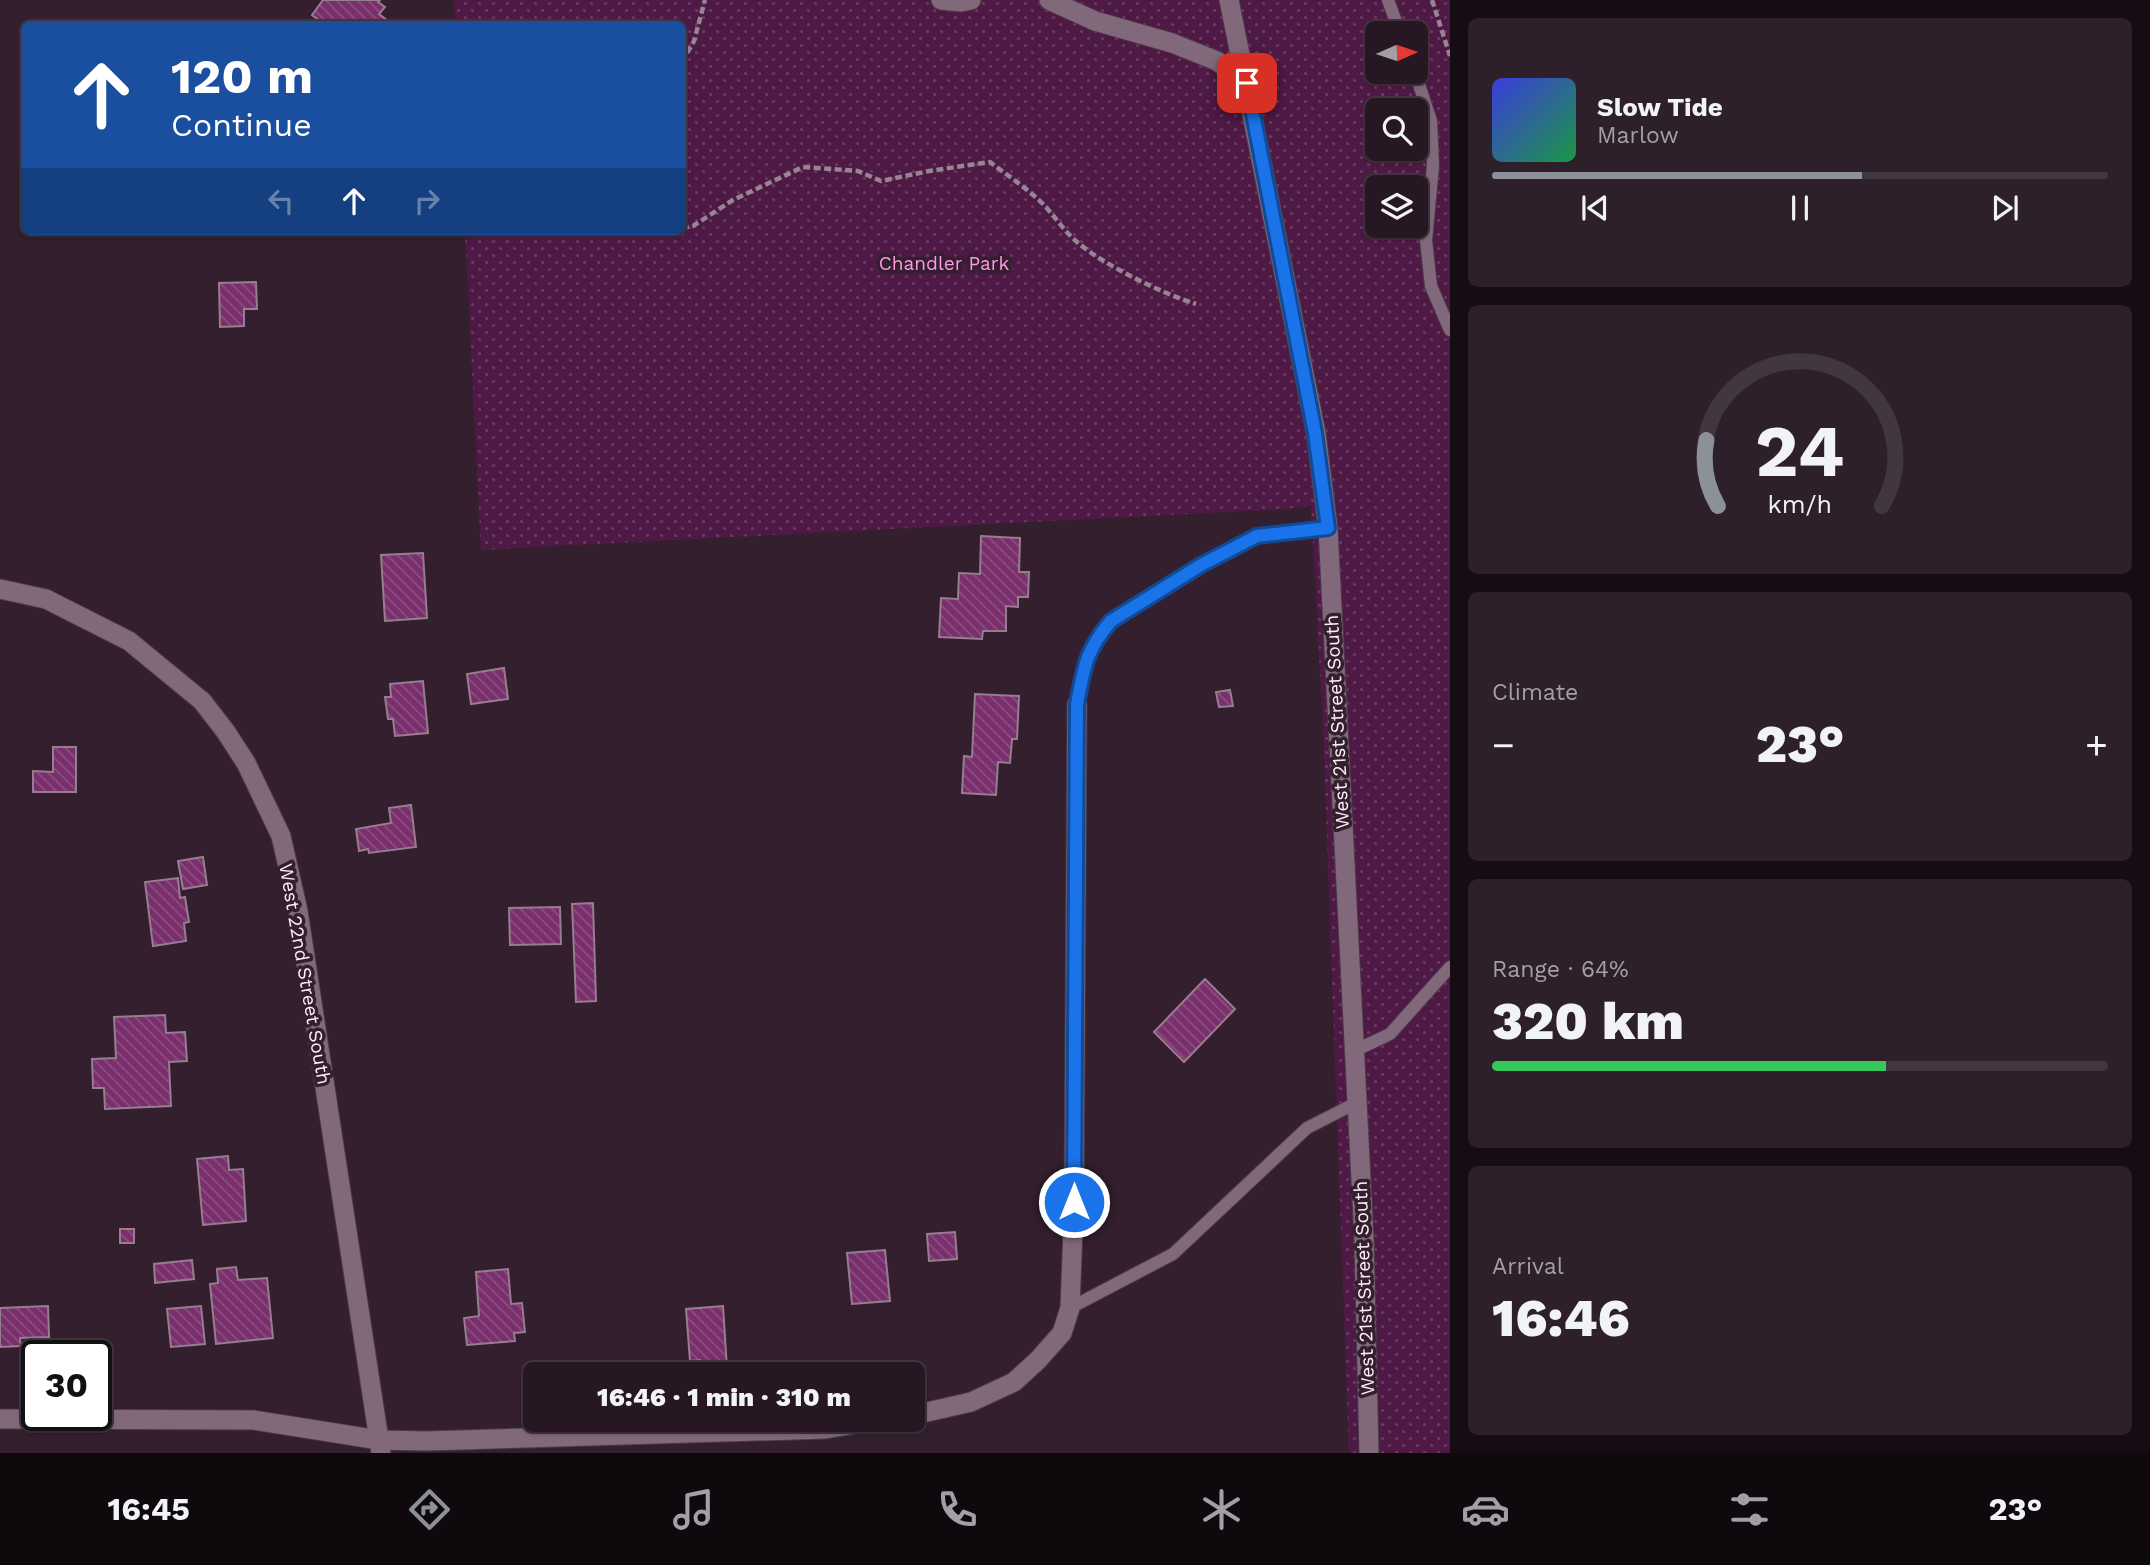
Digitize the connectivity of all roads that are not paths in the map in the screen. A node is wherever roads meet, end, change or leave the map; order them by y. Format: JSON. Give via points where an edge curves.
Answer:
{"nodes":[{"id":1,"x":941,"y":0,"type":"edge"},
{"id":2,"x":971,"y":0,"type":"edge"},
{"id":3,"x":1049,"y":0,"type":"edge"},
{"id":4,"x":1229,"y":0,"type":"edge"},
{"id":5,"x":1388,"y":0,"type":"edge"},
{"id":6,"x":1396,"y":21,"type":"edge"},
{"id":7,"x":1247,"y":83,"type":"junction"},
{"id":8,"x":1419,"y":84,"type":"edge"},
{"id":9,"x":1450,"y":330,"type":"edge"},
{"id":10,"x":1328,"y":528,"type":"junction"},
{"id":11,"x":0,"y":589,"type":"edge"},
{"id":12,"x":1077,"y":704,"type":"joint"},
{"id":13,"x":1450,"y":967,"type":"edge"},
{"id":14,"x":1354,"y":1051,"type":"junction"},
{"id":15,"x":1358,"y":1102,"type":"junction"},
{"id":16,"x":1070,"y":1308,"type":"junction"},
{"id":17,"x":925,"y":1412,"type":"edge"},
{"id":18,"x":0,"y":1419,"type":"edge"},
{"id":19,"x":725,"y":1432,"type":"edge"},
{"id":20,"x":380,"y":1446,"type":"edge"},
{"id":21,"x":1369,"y":1453,"type":"edge"}],
"edges":[{"from":1,"to":2,"type":"street"},
{"from":3,"to":7,"type":"street","via":[[1095,21],[1217,61]]},
{"from":4,"to":7,"type":"street","name":"West 21st Street South"},
{"from":5,"to":6,"type":"lane"},
{"from":7,"to":10,"type":"street","name":"West 21st Street South","via":[[1315,433]]},
{"from":8,"to":9,"type":"lane","via":[[1431,121],[1433,166],[1426,240],[1431,286]]},
{"from":10,"to":12,"type":"lane","via":[[1257,536],[1111,621],[1085,660]]},
{"from":10,"to":14,"type":"street","name":"West 21st Street South"},
{"from":11,"to":20,"type":"street","name":"West 22nd Street South","via":[[46,599],[129,641],[202,701],[246,763],[281,836],[298,911]]},
{"from":12,"to":16,"type":"street"},
{"from":13,"to":14,"type":"lane","via":[[1390,1034]]},
{"from":14,"to":15,"type":"street","name":"West 21st Street South"},
{"from":15,"to":16,"type":"lane","via":[[1307,1128],[1173,1254]]},
{"from":15,"to":21,"type":"street","name":"West 21st Street South"},
{"from":16,"to":17,"type":"street","via":[[1062,1333],[1014,1382],[971,1402]]},
{"from":18,"to":20,"type":"street","via":[[253,1420]]},
{"from":19,"to":20,"type":"street"}]}
